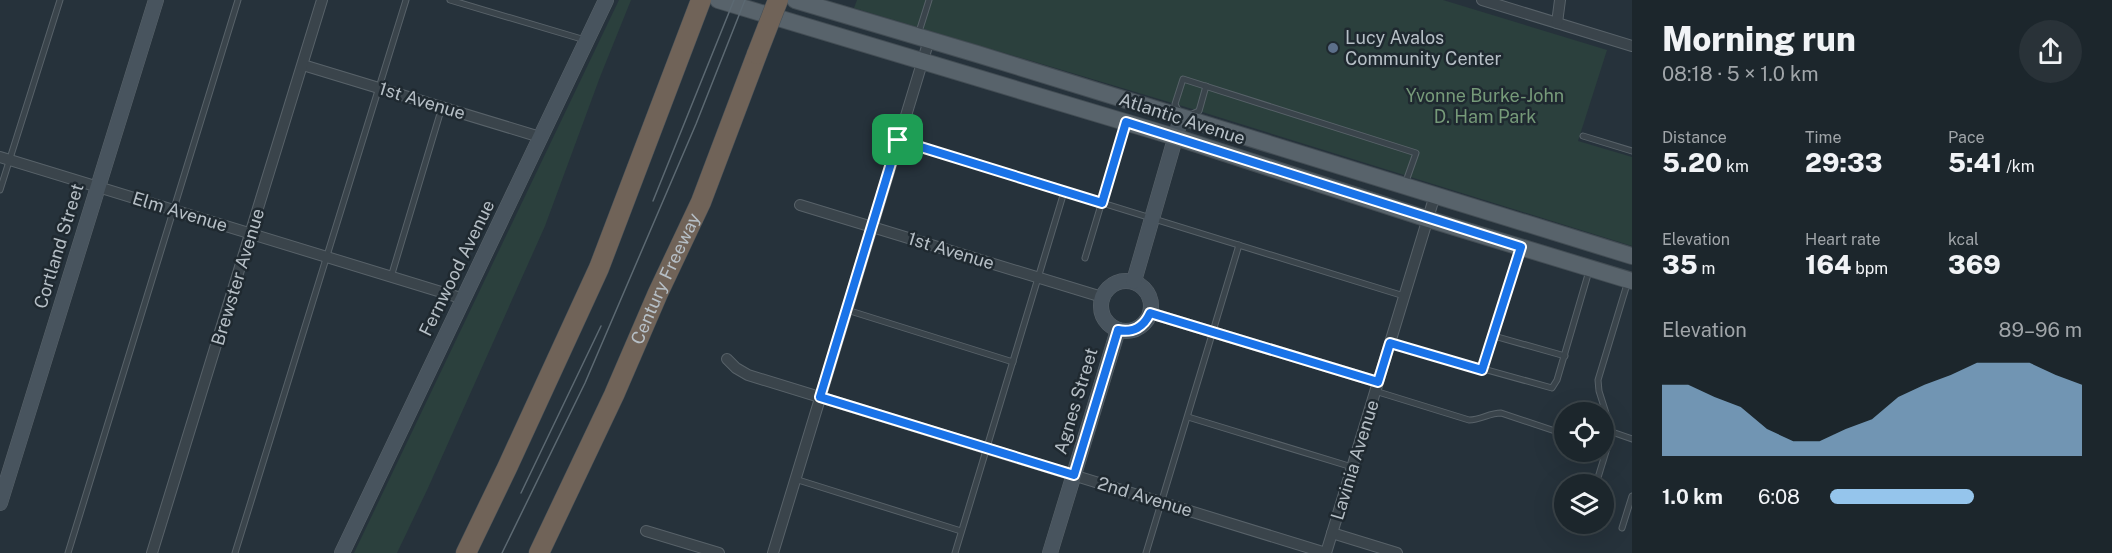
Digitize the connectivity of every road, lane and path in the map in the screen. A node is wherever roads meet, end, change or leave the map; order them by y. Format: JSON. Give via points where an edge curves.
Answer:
{"nodes":[{"id":1,"x":60,"y":0,"type":"edge"},
{"id":2,"x":156,"y":0,"type":"edge"},
{"id":3,"x":238,"y":0,"type":"edge"},
{"id":4,"x":322,"y":0,"type":"edge"},
{"id":5,"x":406,"y":0,"type":"edge"},
{"id":6,"x":450,"y":0,"type":"edge"},
{"id":7,"x":606,"y":0,"type":"edge"},
{"id":8,"x":701,"y":0,"type":"edge"},
{"id":9,"x":718,"y":0,"type":"edge"},
{"id":10,"x":778,"y":0,"type":"edge"},
{"id":11,"x":795,"y":0,"type":"edge"},
{"id":12,"x":929,"y":0,"type":"edge"},
{"id":13,"x":1482,"y":0,"type":"edge"},
{"id":14,"x":1560,"y":0,"type":"edge"},
{"id":15,"x":1557,"y":23,"type":"junction"},
{"id":16,"x":923,"y":38,"type":"junction"},
{"id":17,"x":586,"y":41,"type":"junction"},
{"id":18,"x":1632,"y":46,"type":"edge"},
{"id":19,"x":923,"y":60,"type":"junction"},
{"id":20,"x":303,"y":65,"type":"junction"},
{"id":21,"x":1206,"y":86,"type":"junction"},
{"id":22,"x":379,"y":87,"type":"junction"},
{"id":23,"x":442,"y":107,"type":"junction"},
{"id":24,"x":1181,"y":118,"type":"junction"},
{"id":25,"x":1126,"y":122,"type":"junction"},
{"id":26,"x":1583,"y":136,"type":"dead end"},
{"id":27,"x":540,"y":137,"type":"junction"},
{"id":28,"x":1175,"y":137,"type":"junction"},
{"id":29,"x":898,"y":140,"type":"junction"},
{"id":30,"x":1632,"y":150,"type":"edge"},
{"id":31,"x":5,"y":159,"type":"edge"},
{"id":32,"x":1405,"y":185,"type":"junction"},
{"id":33,"x":97,"y":187,"type":"junction"},
{"id":34,"x":0,"y":190,"type":"edge"},
{"id":35,"x":1064,"y":192,"type":"junction"},
{"id":36,"x":1435,"y":195,"type":"junction"},
{"id":37,"x":1102,"y":203,"type":"junction"},
{"id":38,"x":800,"y":205,"type":"dead end"},
{"id":39,"x":172,"y":210,"type":"junction"},
{"id":40,"x":1152,"y":218,"type":"junction"},
{"id":41,"x":1428,"y":219,"type":"junction"},
{"id":42,"x":872,"y":227,"type":"junction"},
{"id":43,"x":251,"y":234,"type":"junction"},
{"id":44,"x":1239,"y":245,"type":"junction"},
{"id":45,"x":1521,"y":247,"type":"junction"},
{"id":46,"x":1632,"y":256,"type":"edge"},
{"id":47,"x":326,"y":257,"type":"junction"},
{"id":48,"x":1085,"y":258,"type":"dead end"},
{"id":49,"x":1590,"y":268,"type":"junction"},
{"id":50,"x":391,"y":277,"type":"junction"},
{"id":51,"x":1038,"y":277,"type":"junction"},
{"id":52,"x":1134,"y":281,"type":"junction"},
{"id":53,"x":1630,"y":281,"type":"edge"},
{"id":54,"x":1404,"y":296,"type":"junction"},
{"id":55,"x":1102,"y":297,"type":"junction"},
{"id":56,"x":464,"y":299,"type":"junction"},
{"id":57,"x":847,"y":310,"type":"junction"},
{"id":58,"x":1150,"y":313,"type":"junction"},
{"id":59,"x":1118,"y":330,"type":"junction"},
{"id":60,"x":1213,"y":332,"type":"junction"},
{"id":61,"x":1494,"y":336,"type":"junction"},
{"id":62,"x":1390,"y":343,"type":"junction"},
{"id":63,"x":1564,"y":356,"type":"junction"},
{"id":64,"x":727,"y":359,"type":"dead end"},
{"id":65,"x":1012,"y":362,"type":"junction"},
{"id":66,"x":1482,"y":370,"type":"junction"},
{"id":67,"x":1377,"y":387,"type":"junction"},
{"id":68,"x":820,"y":397,"type":"junction"},
{"id":69,"x":1602,"y":402,"type":"edge"},
{"id":70,"x":1188,"y":417,"type":"junction"},
{"id":71,"x":1554,"y":431,"type":"edge"},
{"id":72,"x":1614,"y":433,"type":"edge"},
{"id":73,"x":1632,"y":439,"type":"edge"},
{"id":74,"x":986,"y":448,"type":"junction"},
{"id":75,"x":1352,"y":467,"type":"junction"},
{"id":76,"x":1074,"y":475,"type":"junction"},
{"id":77,"x":795,"y":479,"type":"junction"},
{"id":78,"x":1632,"y":496,"type":"edge"},
{"id":79,"x":1162,"y":502,"type":"junction"},
{"id":80,"x":0,"y":503,"type":"edge"},
{"id":81,"x":1622,"y":528,"type":"dead end"},
{"id":82,"x":646,"y":531,"type":"dead end"},
{"id":83,"x":961,"y":531,"type":"junction"},
{"id":84,"x":1332,"y":533,"type":"junction"},
{"id":85,"x":68,"y":553,"type":"edge"},
{"id":86,"x":152,"y":553,"type":"edge"},
{"id":87,"x":235,"y":553,"type":"edge"},
{"id":88,"x":342,"y":553,"type":"edge"},
{"id":89,"x":466,"y":553,"type":"edge"},
{"id":90,"x":539,"y":553,"type":"edge"},
{"id":91,"x":720,"y":553,"type":"edge"},
{"id":92,"x":773,"y":553,"type":"edge"},
{"id":93,"x":955,"y":553,"type":"edge"},
{"id":94,"x":1050,"y":553,"type":"edge"},
{"id":95,"x":1146,"y":553,"type":"edge"},
{"id":96,"x":1326,"y":553,"type":"edge"},
{"id":97,"x":1397,"y":553,"type":"edge"}],
"edges":[{"from":1,"to":31,"type":"lane"},
{"from":2,"to":33,"type":"street","name":"Cortland Street"},
{"from":3,"to":39,"type":"lane"},
{"from":4,"to":20,"type":"street","name":"Brewster Avenue"},
{"from":5,"to":22,"type":"lane"},
{"from":6,"to":17,"type":"lane"},
{"from":7,"to":17,"type":"street","name":"Fernwood Avenue"},
{"from":8,"to":89,"type":"highway","via":[[599,268]]},
{"from":9,"to":19,"type":"main road","name":"Atlantic Avenue"},
{"from":10,"to":90,"type":"highway","name":"Century Freeway","bridge":true,"via":[[701,202]]},
{"from":11,"to":16,"type":"main road","name":"Atlantic Avenue"},
{"from":12,"to":16,"type":"lane"},
{"from":13,"to":15,"type":"street"},
{"from":14,"to":15,"type":"street"},
{"from":15,"to":18,"type":"street"},
{"from":16,"to":19,"type":"street"},
{"from":16,"to":24,"type":"main road","name":"Atlantic Avenue"},
{"from":17,"to":27,"type":"street","name":"Fernwood Avenue"},
{"from":19,"to":25,"type":"main road","name":"Atlantic Avenue"},
{"from":19,"to":29,"type":"street"},
{"from":20,"to":22,"type":"street","name":"1st Avenue"},
{"from":20,"to":43,"type":"street","name":"Brewster Avenue"},
{"from":21,"to":24,"type":"lane","via":[[1199,111]]},
{"from":21,"to":24,"type":"lane","via":[[1183,79],[1175,104]]},
{"from":21,"to":32,"type":"lane","via":[[1416,153]]},
{"from":22,"to":23,"type":"street","name":"1st Avenue"},
{"from":22,"to":47,"type":"lane"},
{"from":23,"to":27,"type":"street","name":"1st Avenue"},
{"from":23,"to":50,"type":"lane"},
{"from":24,"to":28,"type":"street"},
{"from":24,"to":32,"type":"main road","name":"Atlantic Avenue"},
{"from":25,"to":28,"type":"main road","name":"Atlantic Avenue"},
{"from":25,"to":37,"type":"lane"},
{"from":26,"to":30,"type":"lane"},
{"from":27,"to":56,"type":"street","name":"Fernwood Avenue"},
{"from":28,"to":40,"type":"street"},
{"from":28,"to":41,"type":"main road","name":"Atlantic Avenue"},
{"from":29,"to":35,"type":"lane"},
{"from":29,"to":42,"type":"street"},
{"from":31,"to":33,"type":"street","name":"Elm Avenue"},
{"from":31,"to":34,"type":"lane"},
{"from":32,"to":36,"type":"main road","name":"Atlantic Avenue"},
{"from":33,"to":39,"type":"street","name":"Elm Avenue"},
{"from":33,"to":80,"type":"street","name":"Cortland Street"},
{"from":35,"to":37,"type":"lane"},
{"from":35,"to":51,"type":"lane"},
{"from":36,"to":41,"type":"street","name":"Lavinia Avenue"},
{"from":36,"to":46,"type":"main road","name":"Atlantic Avenue"},
{"from":37,"to":40,"type":"lane"},
{"from":37,"to":48,"type":"lane"},
{"from":38,"to":42,"type":"street","name":"1st Avenue"},
{"from":39,"to":43,"type":"street","name":"Elm Avenue"},
{"from":39,"to":85,"type":"lane"},
{"from":40,"to":44,"type":"lane"},
{"from":40,"to":52,"type":"street"},
{"from":41,"to":45,"type":"main road","name":"Atlantic Avenue"},
{"from":41,"to":54,"type":"street","name":"Lavinia Avenue"},
{"from":42,"to":51,"type":"street","name":"1st Avenue"},
{"from":42,"to":57,"type":"street"},
{"from":43,"to":47,"type":"street","name":"Elm Avenue"},
{"from":43,"to":86,"type":"street","name":"Brewster Avenue"},
{"from":44,"to":54,"type":"lane"},
{"from":44,"to":60,"type":"lane"},
{"from":45,"to":49,"type":"main road","name":"Atlantic Avenue"},
{"from":45,"to":61,"type":"lane"},
{"from":47,"to":50,"type":"street","name":"Elm Avenue"},
{"from":47,"to":87,"type":"lane"},
{"from":49,"to":53,"type":"main road","name":"Atlantic Avenue"},
{"from":49,"to":63,"type":"lane"},
{"from":50,"to":56,"type":"street","name":"Elm Avenue"},
{"from":51,"to":55,"type":"street","name":"1st Avenue"},
{"from":51,"to":65,"type":"lane"},
{"from":52,"to":55,"type":"street","via":[[1112,284]]},
{"from":52,"to":58,"type":"street","via":[[1149,294]]},
{"from":53,"to":69,"type":"lane","via":[[1598,380]]},
{"from":54,"to":62,"type":"street","name":"Lavinia Avenue"},
{"from":55,"to":59,"type":"street","via":[[1102,314]]},
{"from":56,"to":88,"type":"street","name":"Fernwood Avenue"},
{"from":57,"to":65,"type":"lane"},
{"from":57,"to":68,"type":"street"},
{"from":58,"to":59,"type":"street","via":[[1139,328]]},
{"from":58,"to":60,"type":"street"},
{"from":59,"to":76,"type":"street","name":"Agnes Street"},
{"from":60,"to":67,"type":"street"},
{"from":60,"to":70,"type":"lane"},
{"from":61,"to":63,"type":"lane"},
{"from":61,"to":66,"type":"lane"},
{"from":62,"to":66,"type":"lane"},
{"from":62,"to":67,"type":"street","name":"Lavinia Avenue"},
{"from":63,"to":66,"type":"lane","via":[[1552,388]]},
{"from":64,"to":68,"type":"street","name":"2nd Avenue","via":[[748,375]]},
{"from":65,"to":74,"type":"lane"},
{"from":67,"to":71,"type":"lane","via":[[1469,420],[1501,413]]},
{"from":67,"to":75,"type":"street","name":"Lavinia Avenue"},
{"from":68,"to":74,"type":"street","name":"2nd Avenue"},
{"from":68,"to":77,"type":"street"},
{"from":70,"to":75,"type":"lane"},
{"from":70,"to":79,"type":"lane"},
{"from":72,"to":73,"type":"lane"},
{"from":74,"to":76,"type":"street","name":"2nd Avenue"},
{"from":74,"to":83,"type":"lane"},
{"from":75,"to":84,"type":"street","name":"Lavinia Avenue"},
{"from":76,"to":79,"type":"street","name":"2nd Avenue"},
{"from":76,"to":94,"type":"street","name":"Agnes Street"},
{"from":77,"to":83,"type":"lane"},
{"from":77,"to":92,"type":"street"},
{"from":78,"to":81,"type":"lane"},
{"from":79,"to":95,"type":"lane"},
{"from":79,"to":96,"type":"street","name":"2nd Avenue"},
{"from":82,"to":91,"type":"street"},
{"from":83,"to":93,"type":"lane"},
{"from":84,"to":96,"type":"street","name":"Lavinia Avenue"},
{"from":84,"to":97,"type":"street"}]}
